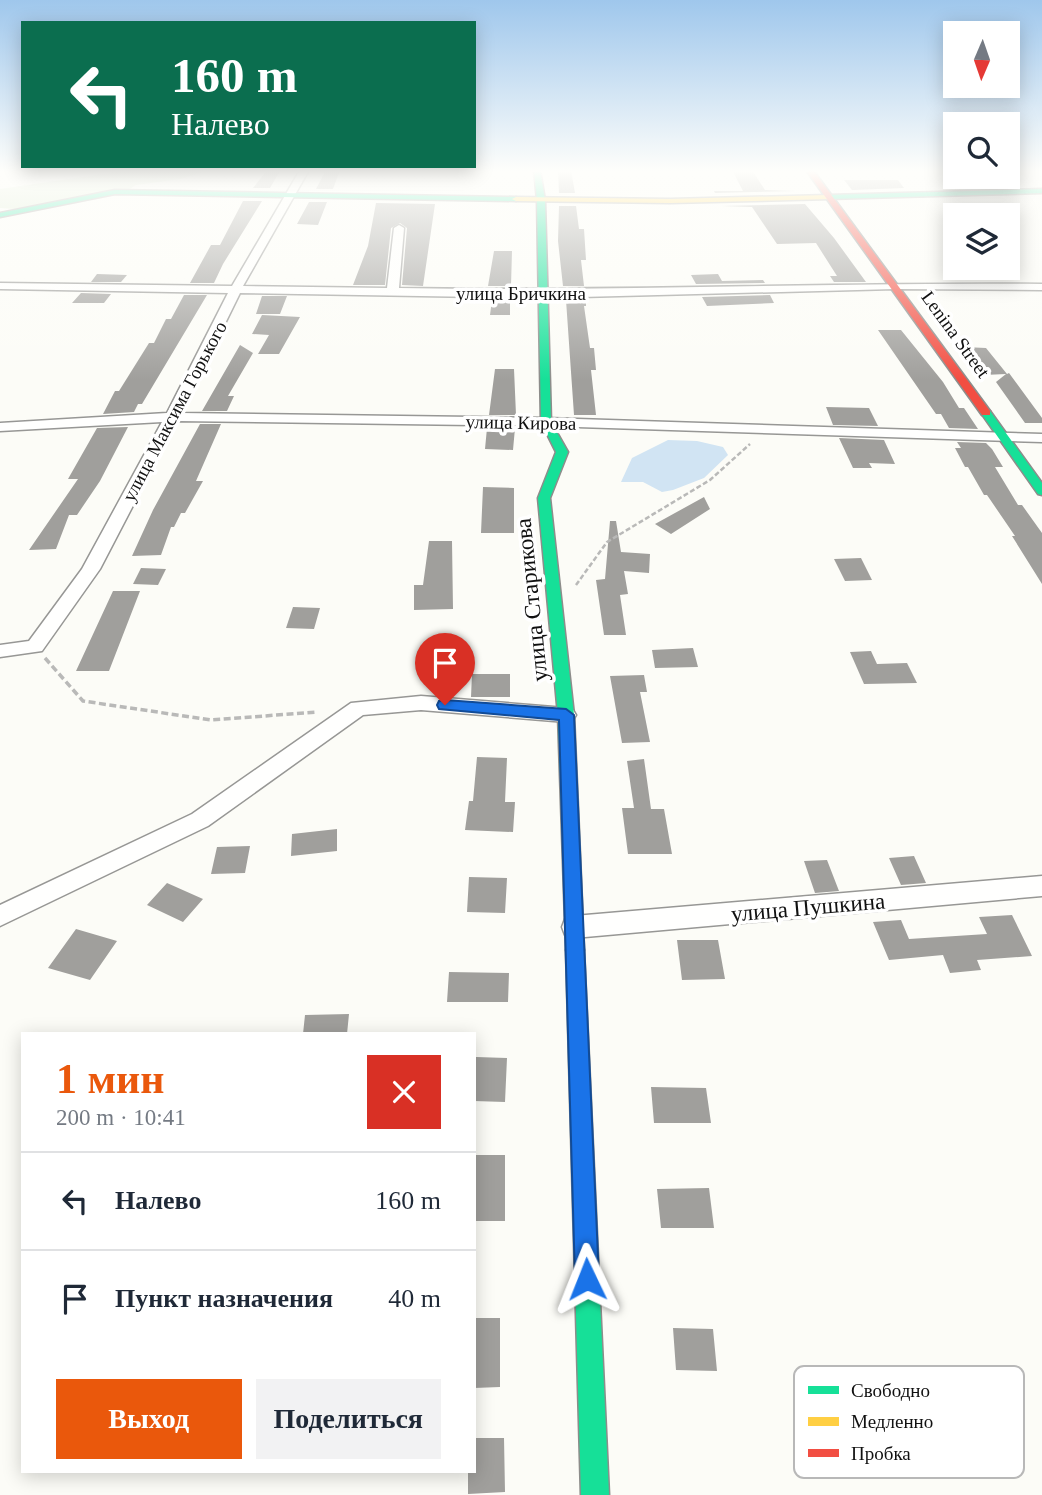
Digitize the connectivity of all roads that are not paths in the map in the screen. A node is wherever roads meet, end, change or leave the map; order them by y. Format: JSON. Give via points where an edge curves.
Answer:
{"nodes":[{"id":1,"x":264,"y":240,"type":"edge"},
{"id":2,"x":398,"y":240,"type":"edge"},
{"id":3,"x":541,"y":240,"type":"edge"},
{"id":4,"x":861,"y":240,"type":"edge"},
{"id":5,"x":0,"y":286,"type":"edge"},
{"id":6,"x":895,"y":286,"type":"junction"},
{"id":7,"x":1042,"y":287,"type":"edge"},
{"id":8,"x":237,"y":289,"type":"junction"},
{"id":9,"x":393,"y":290,"type":"junction"},
{"id":10,"x":542,"y":294,"type":"junction"},
{"id":11,"x":173,"y":417,"type":"junction"},
{"id":12,"x":546,"y":422,"type":"junction"},
{"id":13,"x":0,"y":427,"type":"edge"},
{"id":14,"x":1005,"y":437,"type":"junction"},
{"id":15,"x":1042,"y":438,"type":"edge"},
{"id":16,"x":1042,"y":491,"type":"edge"},
{"id":17,"x":0,"y":651,"type":"edge"},
{"id":18,"x":566,"y":715,"type":"junction"},
{"id":19,"x":1042,"y":886,"type":"edge"},
{"id":20,"x":0,"y":916,"type":"edge"},
{"id":21,"x":574,"y":927,"type":"junction"},
{"id":22,"x":595,"y":1495,"type":"edge"}],
"edges":[{"from":1,"to":8,"type":"street","name":"улица Максима Горького"},
{"from":2,"to":9,"type":"street"},
{"from":3,"to":10,"type":"street","name":"улица Старикова"},
{"from":4,"to":6,"type":"street","name":"Lenina Street"},
{"from":5,"to":8,"type":"street","name":"улица Бричкина"},
{"from":6,"to":7,"type":"street","name":"улица Бричкина"},
{"from":6,"to":10,"type":"street","name":"улица Бричкина"},
{"from":6,"to":14,"type":"street","name":"Lenina Street"},
{"from":8,"to":9,"type":"street","name":"улица Бричкина"},
{"from":8,"to":11,"type":"street","name":"улица Максима Горького"},
{"from":9,"to":10,"type":"street","name":"улица Бричкина"},
{"from":10,"to":12,"type":"street","name":"улица Старикова"},
{"from":11,"to":12,"type":"street","name":"улица Кирова"},
{"from":11,"to":13,"type":"street","name":"улица Кирова"},
{"from":11,"to":17,"type":"street","name":"улица Максима Горького","via":[[90,570],[35,647]]},
{"from":12,"to":14,"type":"street","name":"улица Кирова"},
{"from":12,"to":18,"type":"street","name":"улица Старикова","via":[[562,452],[544,498]]},
{"from":14,"to":15,"type":"street","name":"улица Кирова"},
{"from":14,"to":16,"type":"street","name":"Lenina Street"},
{"from":18,"to":20,"type":"street","via":[[421,703],[358,708],[200,820]]},
{"from":18,"to":21,"type":"street","name":"улица Старикова"},
{"from":19,"to":21,"type":"street","name":"улица Пушкина"},
{"from":21,"to":22,"type":"street","name":"улица Старикова"}]}
